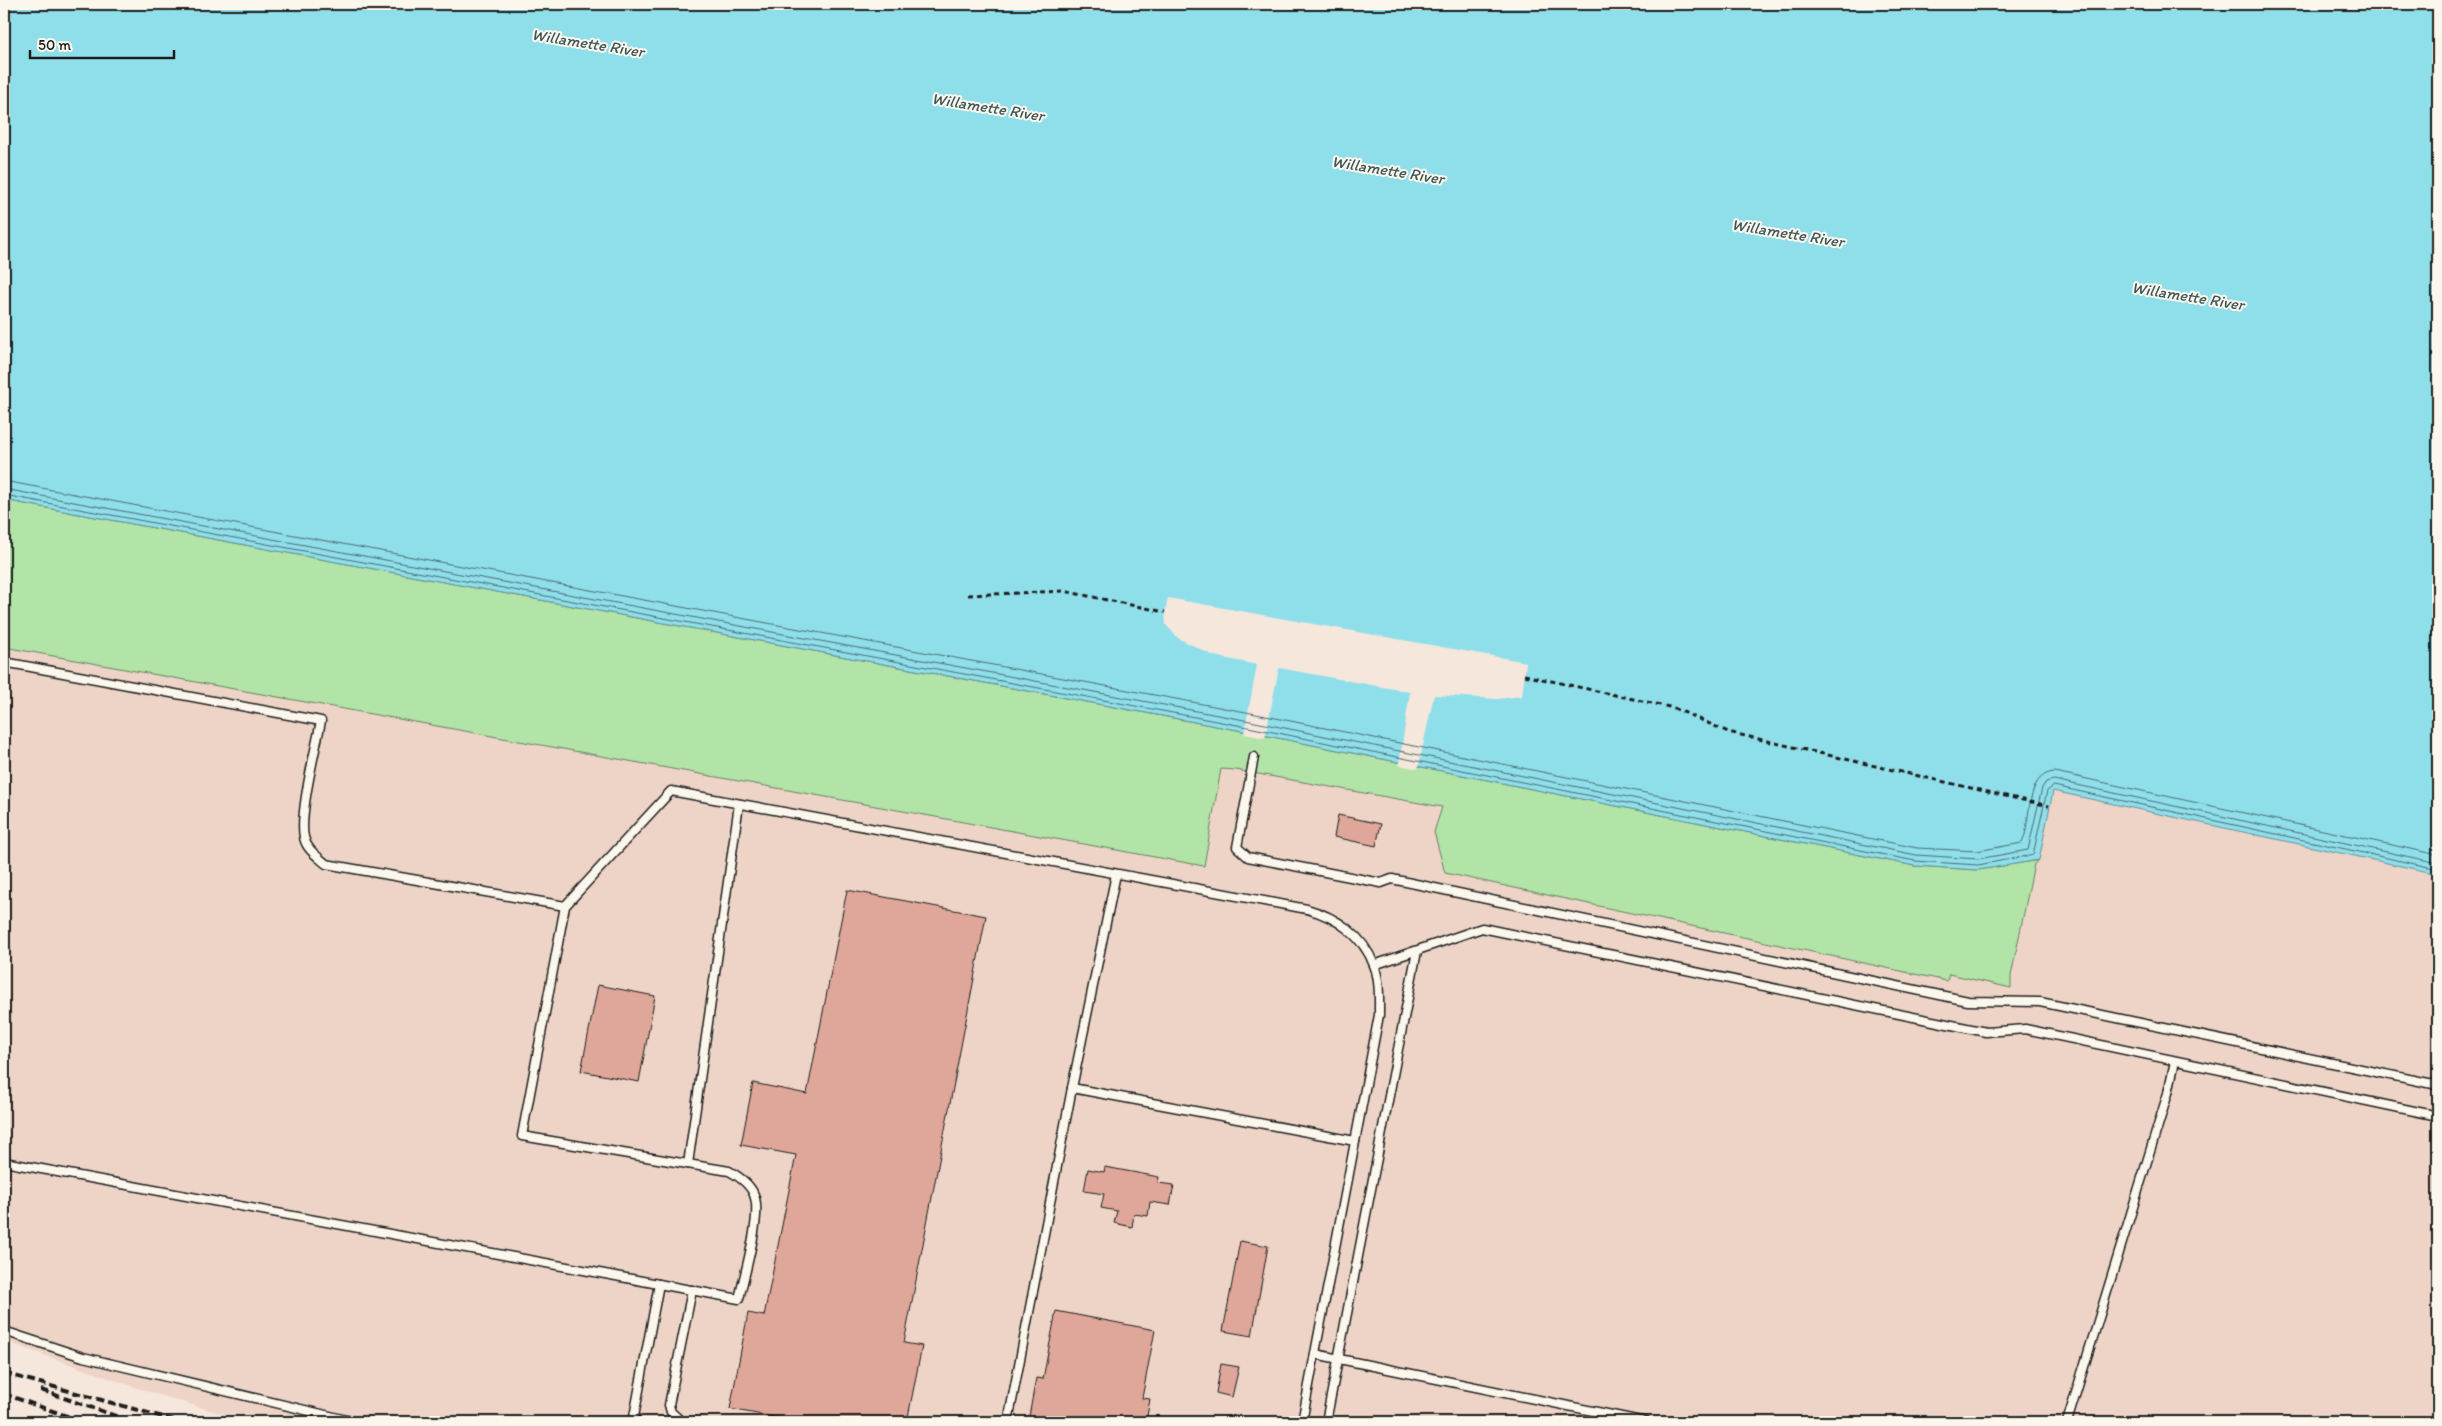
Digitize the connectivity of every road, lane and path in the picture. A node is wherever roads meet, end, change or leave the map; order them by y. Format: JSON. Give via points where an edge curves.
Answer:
{"nodes":[{"id":1,"x":968,"y":595,"type":"dead end"},
{"id":2,"x":1165,"y":612,"type":"dead end"},
{"id":3,"x":4,"y":662,"type":"edge"},
{"id":4,"x":1524,"y":675,"type":"dead end"},
{"id":5,"x":1254,"y":757,"type":"dead end"},
{"id":6,"x":739,"y":804,"type":"junction"},
{"id":7,"x":2049,"y":806,"type":"dead end"},
{"id":8,"x":1116,"y":874,"type":"junction"},
{"id":9,"x":564,"y":906,"type":"junction"},
{"id":10,"x":1417,"y":951,"type":"junction"},
{"id":11,"x":1374,"y":965,"type":"junction"},
{"id":12,"x":2175,"y":1061,"type":"junction"},
{"id":13,"x":2438,"y":1085,"type":"edge"},
{"id":14,"x":1072,"y":1088,"type":"junction"},
{"id":15,"x":2438,"y":1116,"type":"edge"},
{"id":16,"x":1355,"y":1140,"type":"junction"},
{"id":17,"x":4,"y":1162,"type":"edge"},
{"id":18,"x":688,"y":1164,"type":"junction"},
{"id":19,"x":659,"y":1284,"type":"junction"},
{"id":20,"x":692,"y":1290,"type":"junction"},
{"id":21,"x":4,"y":1331,"type":"edge"},
{"id":22,"x":1315,"y":1354,"type":"junction"},
{"id":23,"x":1338,"y":1358,"type":"junction"},
{"id":24,"x":355,"y":1422,"type":"edge"},
{"id":25,"x":633,"y":1422,"type":"edge"},
{"id":26,"x":682,"y":1422,"type":"edge"},
{"id":27,"x":1008,"y":1422,"type":"edge"},
{"id":28,"x":1302,"y":1422,"type":"edge"},
{"id":29,"x":1326,"y":1422,"type":"edge"},
{"id":30,"x":1646,"y":1422,"type":"edge"},
{"id":31,"x":2067,"y":1422,"type":"edge"}],
"edges":[{"from":1,"to":2,"type":"path","via":[[1064,591]]},
{"from":3,"to":9,"type":"lane","via":[[321,721],[304,820],[304,838],[311,852],[326,864]]},
{"from":4,"to":7,"type":"path","via":[[1674,708],[1728,732]]},
{"from":5,"to":13,"type":"lane","via":[[1237,847],[1248,857],[1381,883],[1392,879],[1968,1000],[2040,1002]]},
{"from":6,"to":8,"type":"lane"},
{"from":6,"to":9,"type":"lane","via":[[671,791]]},
{"from":6,"to":18,"type":"lane"},
{"from":8,"to":11,"type":"lane","via":[[1324,914],[1352,932]]},
{"from":8,"to":14,"type":"lane"},
{"from":9,"to":18,"type":"lane","via":[[522,1136]]},
{"from":10,"to":11,"type":"lane"},
{"from":10,"to":12,"type":"lane","via":[[1482,928],[1986,1032],[2025,1029]]},
{"from":10,"to":23,"type":"lane"},
{"from":11,"to":16,"type":"lane","via":[[1379,1015]]},
{"from":12,"to":15,"type":"lane"},
{"from":12,"to":31,"type":"lane"},
{"from":14,"to":16,"type":"lane"},
{"from":14,"to":27,"type":"lane"},
{"from":16,"to":22,"type":"lane"},
{"from":17,"to":19,"type":"lane"},
{"from":18,"to":20,"type":"lane","via":[[729,1171],[738,1176],[756,1198],[757,1214],[739,1299]]},
{"from":19,"to":20,"type":"lane"},
{"from":19,"to":25,"type":"lane"},
{"from":20,"to":26,"type":"lane","via":[[669,1405],[671,1412]]},
{"from":21,"to":24,"type":"lane","via":[[83,1358]]},
{"from":22,"to":23,"type":"lane"},
{"from":22,"to":28,"type":"lane"},
{"from":23,"to":29,"type":"lane"},
{"from":23,"to":30,"type":"lane"}]}
